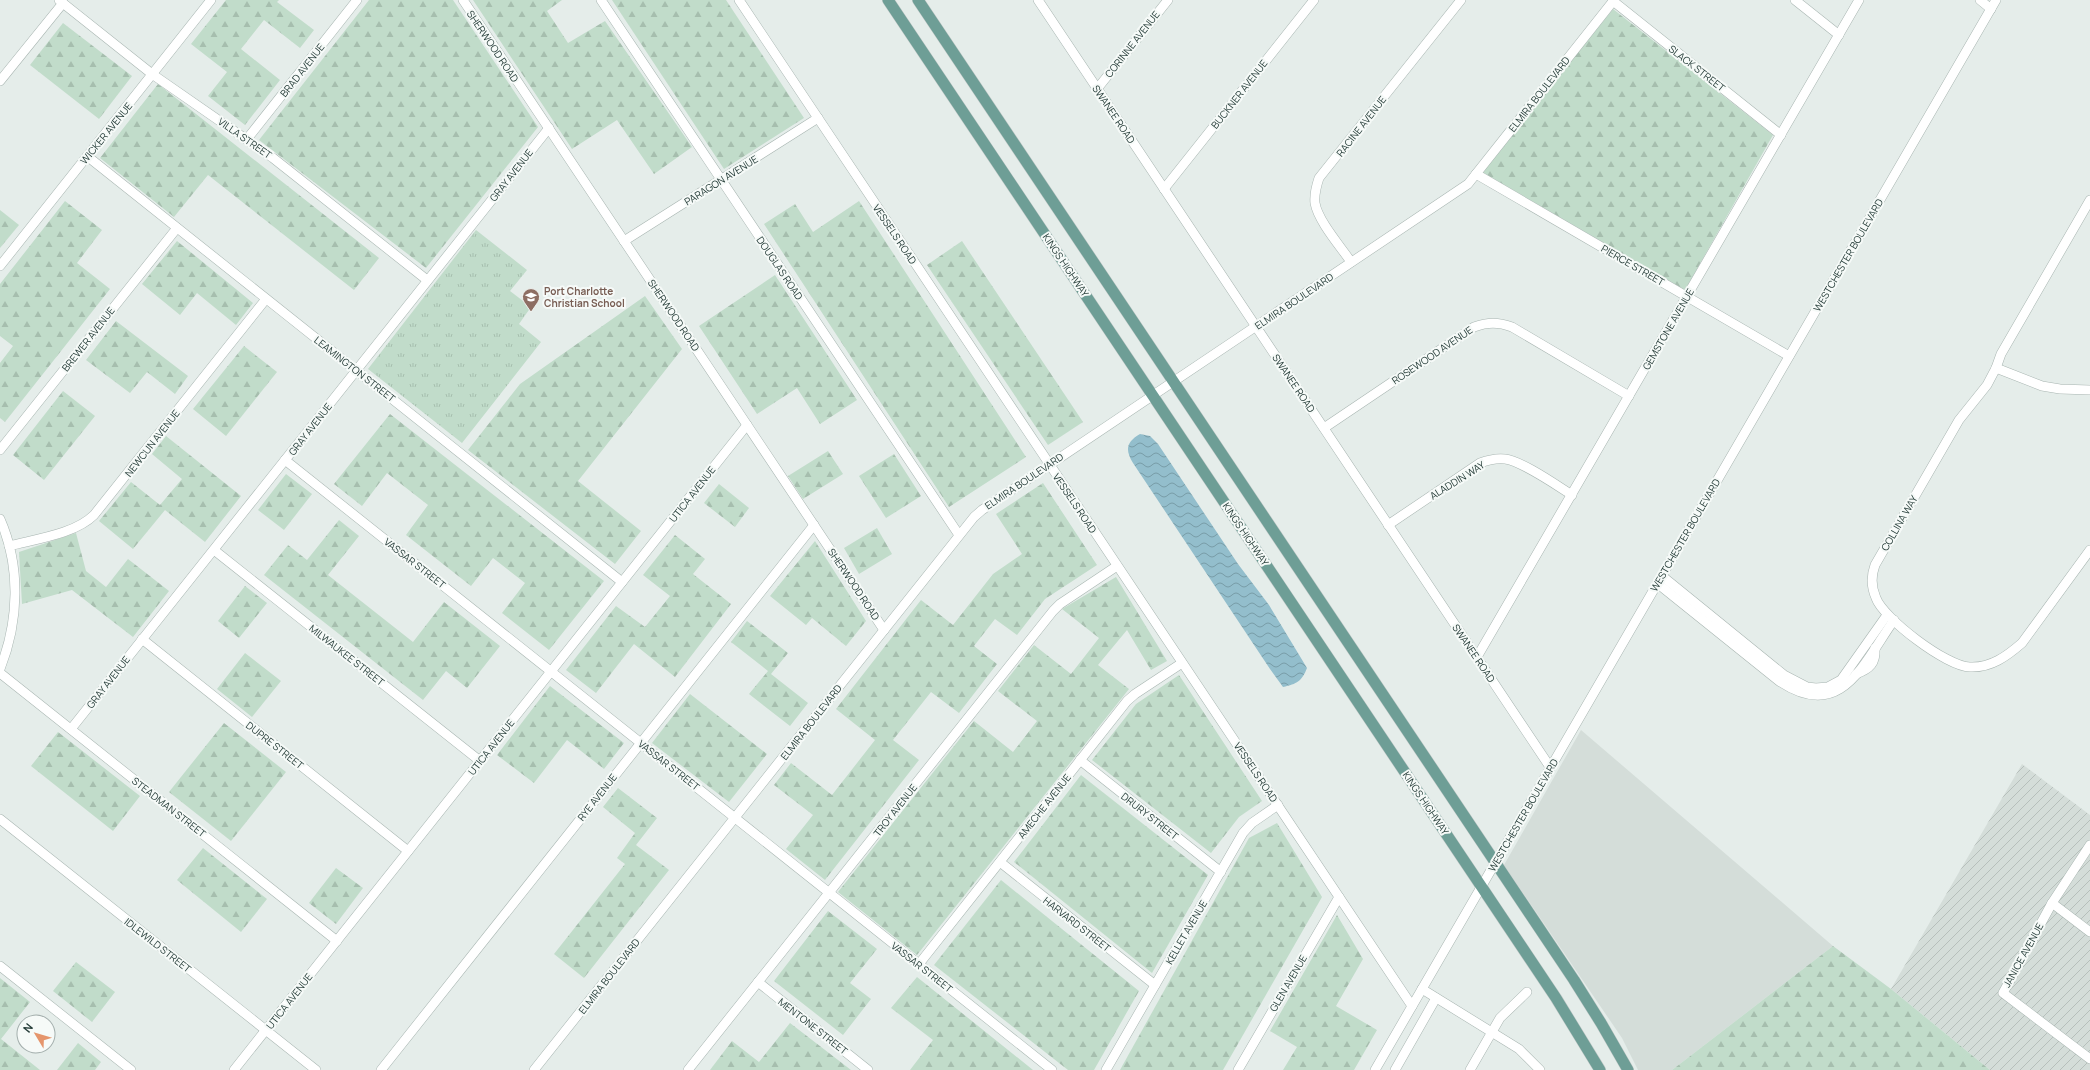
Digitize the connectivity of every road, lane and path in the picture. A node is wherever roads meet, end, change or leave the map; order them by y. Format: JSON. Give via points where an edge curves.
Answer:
{"nodes":[{"id":1,"x":211,"y":0,"type":"edge"},
{"id":2,"x":357,"y":0,"type":"edge"},
{"id":3,"x":463,"y":0,"type":"edge"},
{"id":4,"x":601,"y":0,"type":"edge"},
{"id":5,"x":739,"y":0,"type":"edge"},
{"id":6,"x":888,"y":0,"type":"edge"},
{"id":7,"x":918,"y":0,"type":"edge"},
{"id":8,"x":1038,"y":0,"type":"edge"},
{"id":9,"x":1168,"y":0,"type":"edge"},
{"id":10,"x":1314,"y":0,"type":"edge"},
{"id":11,"x":1461,"y":0,"type":"edge"},
{"id":12,"x":1795,"y":0,"type":"edge"},
{"id":13,"x":1860,"y":0,"type":"edge"},
{"id":14,"x":1980,"y":0,"type":"edge"},
{"id":15,"x":1996,"y":0,"type":"edge"},
{"id":16,"x":61,"y":1,"type":"edge"},
{"id":17,"x":1613,"y":1,"type":"edge"},
{"id":18,"x":1991,"y":9,"type":"junction"},
{"id":19,"x":1839,"y":35,"type":"junction"},
{"id":20,"x":152,"y":74,"type":"junction"},
{"id":21,"x":0,"y":81,"type":"edge"},
{"id":22,"x":1097,"y":89,"type":"junction"},
{"id":23,"x":818,"y":118,"type":"junction"},
{"id":24,"x":549,"y":128,"type":"junction"},
{"id":25,"x":1781,"y":135,"type":"junction"},
{"id":26,"x":247,"y":139,"type":"junction"},
{"id":27,"x":87,"y":156,"type":"junction"},
{"id":28,"x":1476,"y":174,"type":"junction"},
{"id":29,"x":721,"y":180,"type":"junction"},
{"id":30,"x":1164,"y":189,"type":"junction"},
{"id":31,"x":2090,"y":200,"type":"edge"},
{"id":32,"x":177,"y":228,"type":"junction"},
{"id":33,"x":624,"y":241,"type":"junction"},
{"id":34,"x":1351,"y":262,"type":"junction"},
{"id":35,"x":0,"y":266,"type":"edge"},
{"id":36,"x":427,"y":280,"type":"junction"},
{"id":37,"x":1687,"y":296,"type":"junction"},
{"id":38,"x":266,"y":299,"type":"junction"},
{"id":39,"x":1256,"y":326,"type":"junction"},
{"id":40,"x":1789,"y":356,"type":"junction"},
{"id":41,"x":1996,"y":368,"type":"junction"},
{"id":42,"x":356,"y":370,"type":"junction"},
{"id":43,"x":1173,"y":381,"type":"junction"},
{"id":44,"x":2090,"y":390,"type":"edge"},
{"id":45,"x":1153,"y":395,"type":"junction"},
{"id":46,"x":1629,"y":396,"type":"junction"},
{"id":47,"x":747,"y":425,"type":"junction"},
{"id":48,"x":1324,"y":428,"type":"junction"},
{"id":49,"x":0,"y":450,"type":"edge"},
{"id":50,"x":285,"y":460,"type":"junction"},
{"id":51,"x":1049,"y":464,"type":"junction"},
{"id":52,"x":1572,"y":495,"type":"junction"},
{"id":53,"x":0,"y":519,"type":"edge"},
{"id":54,"x":1388,"y":524,"type":"junction"},
{"id":55,"x":814,"y":525,"type":"junction"},
{"id":56,"x":959,"y":535,"type":"junction"},
{"id":57,"x":9,"y":546,"type":"junction"},
{"id":58,"x":214,"y":550,"type":"junction"},
{"id":59,"x":2090,"y":550,"type":"edge"},
{"id":60,"x":1117,"y":566,"type":"junction"},
{"id":61,"x":1659,"y":580,"type":"junction"},
{"id":62,"x":622,"y":582,"type":"junction"},
{"id":63,"x":1891,"y":618,"type":"junction"},
{"id":64,"x":884,"y":630,"type":"junction"},
{"id":65,"x":142,"y":639,"type":"junction"},
{"id":66,"x":1876,"y":642,"type":"junction"},
{"id":67,"x":1477,"y":657,"type":"junction"},
{"id":68,"x":1182,"y":663,"type":"junction"},
{"id":69,"x":0,"y":669,"type":"edge"},
{"id":70,"x":551,"y":671,"type":"junction"},
{"id":71,"x":0,"y":673,"type":"edge"},
{"id":72,"x":1821,"y":692,"type":"junction"},
{"id":73,"x":71,"y":729,"type":"junction"},
{"id":74,"x":641,"y":743,"type":"junction"},
{"id":75,"x":1080,"y":760,"type":"junction"},
{"id":76,"x":480,"y":761,"type":"junction"},
{"id":77,"x":1550,"y":767,"type":"junction"},
{"id":78,"x":1278,"y":806,"type":"junction"},
{"id":79,"x":735,"y":818,"type":"junction"},
{"id":80,"x":0,"y":819,"type":"edge"},
{"id":81,"x":2090,"y":845,"type":"edge"},
{"id":82,"x":408,"y":851,"type":"junction"},
{"id":83,"x":1000,"y":862,"type":"junction"},
{"id":84,"x":1495,"y":862,"type":"junction"},
{"id":85,"x":1221,"y":872,"type":"junction"},
{"id":86,"x":1482,"y":886,"type":"junction"},
{"id":87,"x":829,"y":892,"type":"junction"},
{"id":88,"x":1339,"y":897,"type":"junction"},
{"id":89,"x":2052,"y":903,"type":"junction"},
{"id":90,"x":2090,"y":932,"type":"edge"},
{"id":91,"x":337,"y":941,"type":"junction"},
{"id":92,"x":919,"y":964,"type":"junction"},
{"id":93,"x":0,"y":966,"type":"edge"},
{"id":94,"x":758,"y":982,"type":"junction"},
{"id":95,"x":1155,"y":985,"type":"junction"},
{"id":96,"x":1422,"y":989,"type":"junction"},
{"id":97,"x":1527,"y":992,"type":"dead end"},
{"id":98,"x":1436,"y":998,"type":"junction"},
{"id":99,"x":1412,"y":1006,"type":"junction"},
{"id":100,"x":266,"y":1030,"type":"junction"},
{"id":101,"x":1492,"y":1033,"type":"junction"},
{"id":102,"x":2090,"y":1059,"type":"edge"},
{"id":103,"x":131,"y":1070,"type":"edge"},
{"id":104,"x":234,"y":1070,"type":"edge"},
{"id":105,"x":316,"y":1070,"type":"edge"},
{"id":106,"x":381,"y":1070,"type":"edge"},
{"id":107,"x":534,"y":1070,"type":"edge"},
{"id":108,"x":688,"y":1070,"type":"edge"},
{"id":109,"x":868,"y":1070,"type":"edge"},
{"id":110,"x":1052,"y":1070,"type":"edge"},
{"id":111,"x":1106,"y":1070,"type":"edge"},
{"id":112,"x":1238,"y":1070,"type":"edge"},
{"id":113,"x":1375,"y":1070,"type":"edge"},
{"id":114,"x":1395,"y":1070,"type":"edge"},
{"id":115,"x":1470,"y":1070,"type":"edge"},
{"id":116,"x":1540,"y":1070,"type":"edge"},
{"id":117,"x":1600,"y":1070,"type":"edge"},
{"id":118,"x":1628,"y":1070,"type":"edge"}],
"edges":[{"from":1,"to":20,"type":"street","name":"WICKER AVENUE"},
{"from":2,"to":26,"type":"street","name":"BRAD AVENUE"},
{"from":3,"to":24,"type":"street","name":"SHERWOOD ROAD"},
{"from":4,"to":29,"type":"street","name":"DOUGLAS ROAD"},
{"from":5,"to":23,"type":"street","name":"VESSELS ROAD"},
{"from":6,"to":45,"type":"main road","name":"KINGS HIGHWAY"},
{"from":7,"to":43,"type":"main road"},
{"from":8,"to":22,"type":"street","name":"SWANEE ROAD"},
{"from":9,"to":22,"type":"street","name":"CORINNE AVENUE"},
{"from":10,"to":30,"type":"street","name":"BUCKNER AVENUE"},
{"from":11,"to":34,"type":"street","name":"RACINE AVENUE","via":[[1319,178],[1315,191],[1320,216]]},
{"from":12,"to":19,"type":"street"},
{"from":13,"to":19,"type":"street","name":"GEMSTONE AVENUE"},
{"from":14,"to":18,"type":"street"},
{"from":15,"to":18,"type":"street","name":"WESTCHESTER BOULEVARD"},
{"from":16,"to":20,"type":"street","name":"VILLA STREET"},
{"from":16,"to":21,"type":"street"},
{"from":17,"to":25,"type":"street","name":"SLACK STREET"},
{"from":17,"to":28,"type":"street","name":"ELMIRA BOULEVARD"},
{"from":18,"to":40,"type":"street","name":"WESTCHESTER BOULEVARD"},
{"from":19,"to":25,"type":"street","name":"GEMSTONE AVENUE"},
{"from":20,"to":26,"type":"street","name":"VILLA STREET"},
{"from":20,"to":27,"type":"street","name":"WICKER AVENUE"},
{"from":22,"to":30,"type":"street","name":"SWANEE ROAD"},
{"from":23,"to":29,"type":"street","name":"PARAGON AVENUE"},
{"from":23,"to":51,"type":"street","name":"VESSELS ROAD"},
{"from":24,"to":33,"type":"street","name":"SHERWOOD ROAD"},
{"from":24,"to":36,"type":"street","name":"GRAY AVENUE"},
{"from":25,"to":37,"type":"street","name":"GEMSTONE AVENUE"},
{"from":26,"to":36,"type":"street","name":"VILLA STREET"},
{"from":27,"to":32,"type":"street","name":"LEAMINGTON STREET"},
{"from":27,"to":35,"type":"street","name":"WICKER AVENUE"},
{"from":28,"to":34,"type":"street","name":"ELMIRA BOULEVARD","via":[[1468,184]]},
{"from":28,"to":37,"type":"street","name":"PIERCE STREET"},
{"from":29,"to":33,"type":"street","name":"PARAGON AVENUE"},
{"from":29,"to":56,"type":"street","name":"DOUGLAS ROAD"},
{"from":30,"to":39,"type":"street","name":"SWANEE ROAD"},
{"from":31,"to":41,"type":"street","name":"COLLINA WAY","via":[[2001,354]]},
{"from":32,"to":38,"type":"street","name":"LEAMINGTON STREET"},
{"from":32,"to":49,"type":"street","name":"BREWER AVENUE"},
{"from":33,"to":47,"type":"street","name":"SHERWOOD ROAD"},
{"from":34,"to":39,"type":"street","name":"ELMIRA BOULEVARD"},
{"from":36,"to":42,"type":"street","name":"GRAY AVENUE"},
{"from":37,"to":40,"type":"street","name":"PIERCE STREET"},
{"from":37,"to":46,"type":"street","name":"GEMSTONE AVENUE"},
{"from":38,"to":42,"type":"street","name":"LEAMINGTON STREET"},
{"from":38,"to":57,"type":"street","name":"NEWCUN AVENUE","via":[[91,519],[75,528]]},
{"from":39,"to":43,"type":"street","name":"ELMIRA BOULEVARD"},
{"from":39,"to":48,"type":"street","name":"SWANEE ROAD"},
{"from":40,"to":61,"type":"street","name":"WESTCHESTER BOULEVARD"},
{"from":41,"to":44,"type":"street","via":[[2042,386],[2060,390]]},
{"from":41,"to":63,"type":"street","name":"COLLINA WAY","via":[[1982,393],[1959,420],[1875,565],[1872,586],[1876,599]]},
{"from":42,"to":50,"type":"street","name":"GRAY AVENUE"},
{"from":42,"to":62,"type":"street","name":"LEAMINGTON STREET"},
{"from":43,"to":45,"type":"street","name":"ELMIRA BOULEVARD"},
{"from":43,"to":84,"type":"main road"},
{"from":45,"to":51,"type":"street","name":"ELMIRA BOULEVARD"},
{"from":45,"to":86,"type":"main road","name":"KINGS HIGHWAY"},
{"from":46,"to":48,"type":"street","name":"ROSEWOOD AVENUE","via":[[1512,327],[1500,323],[1486,323],[1474,327]]},
{"from":46,"to":52,"type":"street","name":"GEMSTONE AVENUE"},
{"from":47,"to":55,"type":"street","name":"SHERWOOD ROAD"},
{"from":47,"to":62,"type":"street","name":"UTICA AVENUE"},
{"from":48,"to":54,"type":"street","name":"SWANEE ROAD"},
{"from":50,"to":58,"type":"street","name":"GRAY AVENUE"},
{"from":50,"to":70,"type":"street","name":"VASSAR STREET"},
{"from":51,"to":56,"type":"street","name":"ELMIRA BOULEVARD","via":[[982,510]]},
{"from":51,"to":60,"type":"street","name":"VESSELS ROAD"},
{"from":52,"to":54,"type":"street","name":"ALADDIN WAY","via":[[1518,464],[1506,459],[1492,459],[1480,463]]},
{"from":52,"to":67,"type":"street","name":"GEMSTONE AVENUE"},
{"from":53,"to":57,"type":"street"},
{"from":54,"to":67,"type":"street","name":"SWANEE ROAD"},
{"from":55,"to":64,"type":"street","name":"SHERWOOD ROAD"},
{"from":55,"to":74,"type":"street","name":"RYE AVENUE"},
{"from":56,"to":64,"type":"street","name":"ELMIRA BOULEVARD"},
{"from":57,"to":69,"type":"street","via":[[15,581],[15,607],[11,634]]},
{"from":58,"to":65,"type":"street","name":"GRAY AVENUE"},
{"from":58,"to":76,"type":"street","name":"MILWAUKEE STREET"},
{"from":59,"to":63,"type":"street","name":"COLLINA WAY","via":[[2022,643],[1995,663],[1969,667],[1950,662]]},
{"from":60,"to":68,"type":"street","name":"VESSELS ROAD"},
{"from":60,"to":87,"type":"street","name":"TROY AVENUE","via":[[1053,611]]},
{"from":61,"to":72,"type":"street","via":[[1784,680]]},
{"from":61,"to":77,"type":"street","name":"WESTCHESTER BOULEVARD"},
{"from":62,"to":70,"type":"street","name":"UTICA AVENUE"},
{"from":63,"to":66,"type":"street"},
{"from":64,"to":79,"type":"street","name":"ELMIRA BOULEVARD"},
{"from":65,"to":73,"type":"street","name":"GRAY AVENUE"},
{"from":65,"to":82,"type":"street","name":"DUPRE STREET"},
{"from":66,"to":72,"type":"street","via":[[1841,680]]},
{"from":66,"to":72,"type":"street","via":[[1871,667],[1856,674],[1845,686],[1830,694]]},
{"from":67,"to":77,"type":"street","name":"SWANEE ROAD"},
{"from":68,"to":75,"type":"street","name":"AMECHE AVENUE","via":[[1127,701]]},
{"from":68,"to":78,"type":"street","name":"VESSELS ROAD"},
{"from":70,"to":74,"type":"street","name":"VASSAR STREET"},
{"from":70,"to":76,"type":"street","name":"UTICA AVENUE"},
{"from":71,"to":73,"type":"street","name":"STEADMAN STREET"},
{"from":73,"to":91,"type":"street","name":"STEADMAN STREET"},
{"from":74,"to":79,"type":"street","name":"VASSAR STREET"},
{"from":74,"to":106,"type":"street","name":"RYE AVENUE"},
{"from":75,"to":83,"type":"street","name":"AMECHE AVENUE"},
{"from":75,"to":85,"type":"street","name":"DRURY STREET"},
{"from":76,"to":82,"type":"street","name":"UTICA AVENUE"},
{"from":77,"to":84,"type":"street","name":"WESTCHESTER BOULEVARD"},
{"from":78,"to":85,"type":"street","name":"KELLET AVENUE","via":[[1252,823],[1243,833]]},
{"from":78,"to":88,"type":"street","name":"VESSELS ROAD"},
{"from":79,"to":87,"type":"street","name":"VASSAR STREET"},
{"from":79,"to":107,"type":"street","name":"ELMIRA BOULEVARD"},
{"from":80,"to":100,"type":"street","name":"IDLEWILD STREET"},
{"from":81,"to":89,"type":"street","name":"JANICE AVENUE"},
{"from":82,"to":91,"type":"street","name":"UTICA AVENUE"},
{"from":83,"to":92,"type":"street","name":"AMECHE AVENUE"},
{"from":83,"to":95,"type":"street","name":"HARVARD STREET"},
{"from":84,"to":86,"type":"street","name":"WESTCHESTER BOULEVARD"},
{"from":84,"to":118,"type":"main road","via":[[1577,984]]},
{"from":85,"to":95,"type":"street","name":"KELLET AVENUE"},
{"from":86,"to":96,"type":"street","name":"WESTCHESTER BOULEVARD"},
{"from":86,"to":117,"type":"main road","name":"KINGS HIGHWAY"},
{"from":87,"to":92,"type":"street","name":"VASSAR STREET"},
{"from":87,"to":94,"type":"street","name":"TROY AVENUE"},
{"from":88,"to":99,"type":"street","name":"VESSELS ROAD"},
{"from":88,"to":112,"type":"street","name":"GLEN AVENUE"},
{"from":89,"to":90,"type":"street"},
{"from":89,"to":102,"type":"street","name":"JANICE AVENUE","via":[[2003,993]]},
{"from":91,"to":100,"type":"street","name":"UTICA AVENUE"},
{"from":92,"to":110,"type":"street","name":"VASSAR STREET"},
{"from":93,"to":103,"type":"street"},
{"from":94,"to":108,"type":"street","name":"TROY AVENUE"},
{"from":94,"to":109,"type":"street","name":"MENTONE STREET"},
{"from":95,"to":111,"type":"street","name":"KELLET AVENUE"},
{"from":96,"to":98,"type":"street"},
{"from":96,"to":99,"type":"street","name":"WESTCHESTER BOULEVARD"},
{"from":97,"to":101,"type":"street","via":[[1500,1018]]},
{"from":98,"to":101,"type":"street"},
{"from":98,"to":114,"type":"street"},
{"from":99,"to":113,"type":"street","name":"WESTCHESTER BOULEVARD"},
{"from":100,"to":104,"type":"street","name":"UTICA AVENUE"},
{"from":100,"to":105,"type":"street","name":"IDLEWILD STREET"},
{"from":101,"to":115,"type":"street"},
{"from":101,"to":116,"type":"street","via":[[1519,1050]]}]}
